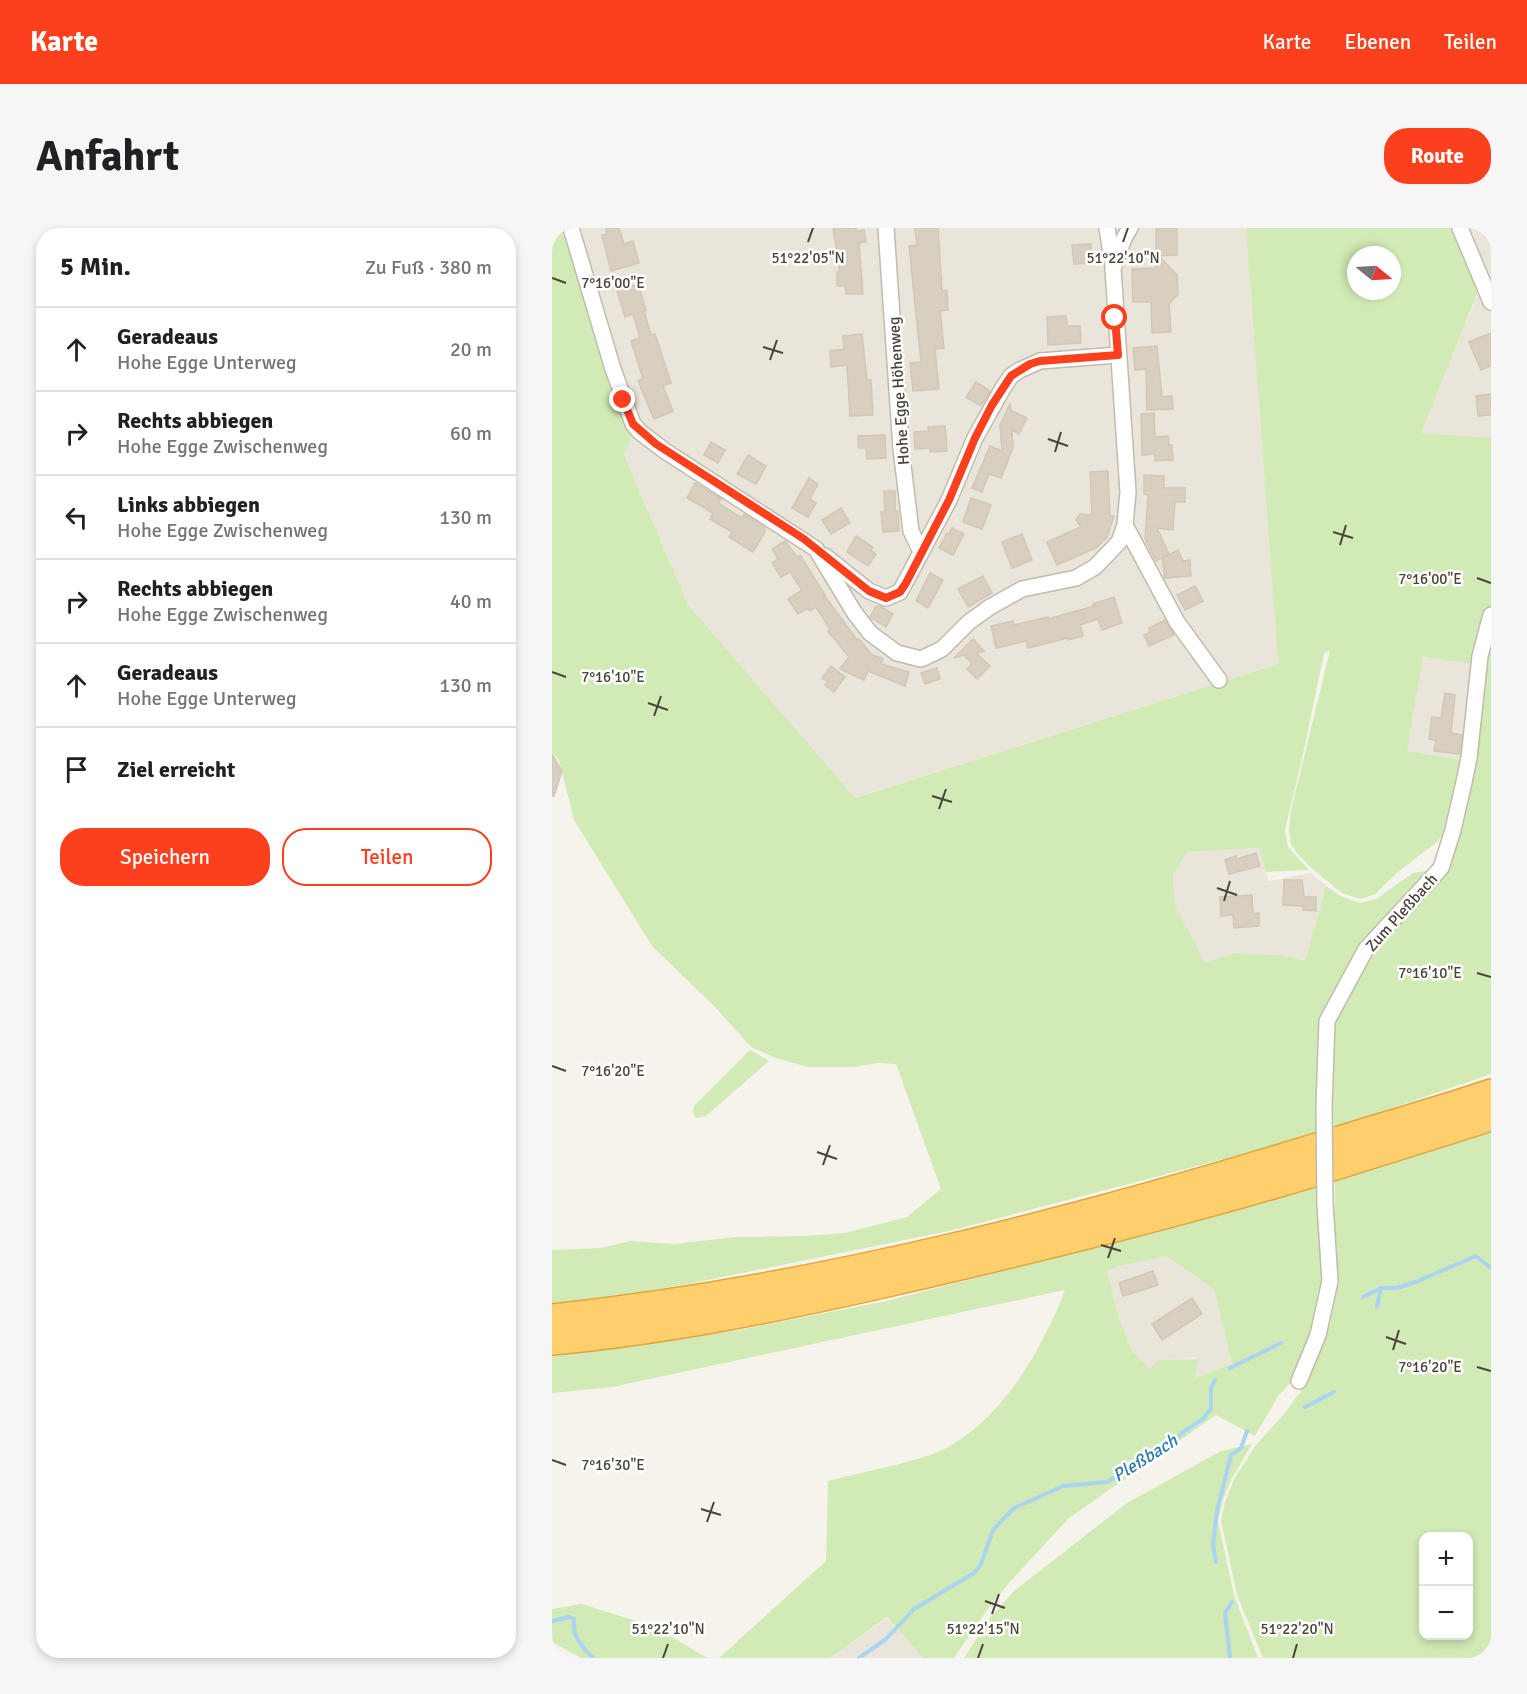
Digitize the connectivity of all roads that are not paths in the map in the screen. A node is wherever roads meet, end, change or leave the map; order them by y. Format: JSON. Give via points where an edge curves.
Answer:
{"nodes":[{"id":1,"x":571,"y":228,"type":"edge"},
{"id":2,"x":886,"y":228,"type":"edge"},
{"id":3,"x":1107,"y":228,"type":"edge"},
{"id":4,"x":1130,"y":228,"type":"edge"},
{"id":5,"x":1460,"y":228,"type":"edge"},
{"id":6,"x":1113,"y":269,"type":"junction"},
{"id":7,"x":1491,"y":302,"type":"edge"},
{"id":8,"x":1118,"y":355,"type":"junction"},
{"id":9,"x":1125,"y":525,"type":"junction"},
{"id":10,"x":816,"y":549,"type":"junction"},
{"id":11,"x":921,"y":552,"type":"junction"},
{"id":12,"x":1491,"y":615,"type":"edge"},
{"id":13,"x":1219,"y":680,"type":"dead end"},
{"id":14,"x":1491,"y":1088,"type":"edge"},
{"id":15,"x":1491,"y":1093,"type":"edge"},
{"id":16,"x":1443,"y":1109,"type":"junction"},
{"id":17,"x":1491,"y":1117,"type":"edge"},
{"id":18,"x":552,"y":1318,"type":"edge"},
{"id":19,"x":552,"y":1341,"type":"edge"},
{"id":20,"x":1299,"y":1382,"type":"dead end"}],
"edges":[{"from":1,"to":10,"type":"street","via":[[633,424],[665,451]]},
{"from":2,"to":11,"type":"street","name":"Hohe Egge Höhenweg","via":[[901,449],[911,531]]},
{"from":3,"to":6,"type":"street"},
{"from":4,"to":6,"type":"street"},
{"from":5,"to":7,"type":"street"},
{"from":6,"to":8,"type":"street"},
{"from":8,"to":9,"type":"street","via":[[1128,492]]},
{"from":8,"to":11,"type":"street","via":[[1040,361],[1011,376],[992,405]]},
{"from":9,"to":10,"type":"street","via":[[1119,542],[1095,567],[1076,579],[1022,589],[969,622],[942,649],[921,659],[897,653],[870,633]]},
{"from":9,"to":13,"type":"street","via":[[1177,622]]},
{"from":10,"to":11,"type":"street","via":[[869,591],[886,598],[900,592]]},
{"from":12,"to":20,"type":"street","name":"Zum Pleßbach","bridge":true,"via":[[1480,656],[1469,758],[1441,868],[1366,949],[1327,1021],[1325,1204],[1330,1281],[1318,1335]]},
{"from":14,"to":16,"type":"highway"},
{"from":15,"to":16,"type":"highway"},
{"from":16,"to":18,"type":"highway","via":[[1172,1191],[1026,1229],[725,1293]]},
{"from":17,"to":19,"type":"highway","via":[[1258,1189],[970,1265],[724,1317]]}]}
